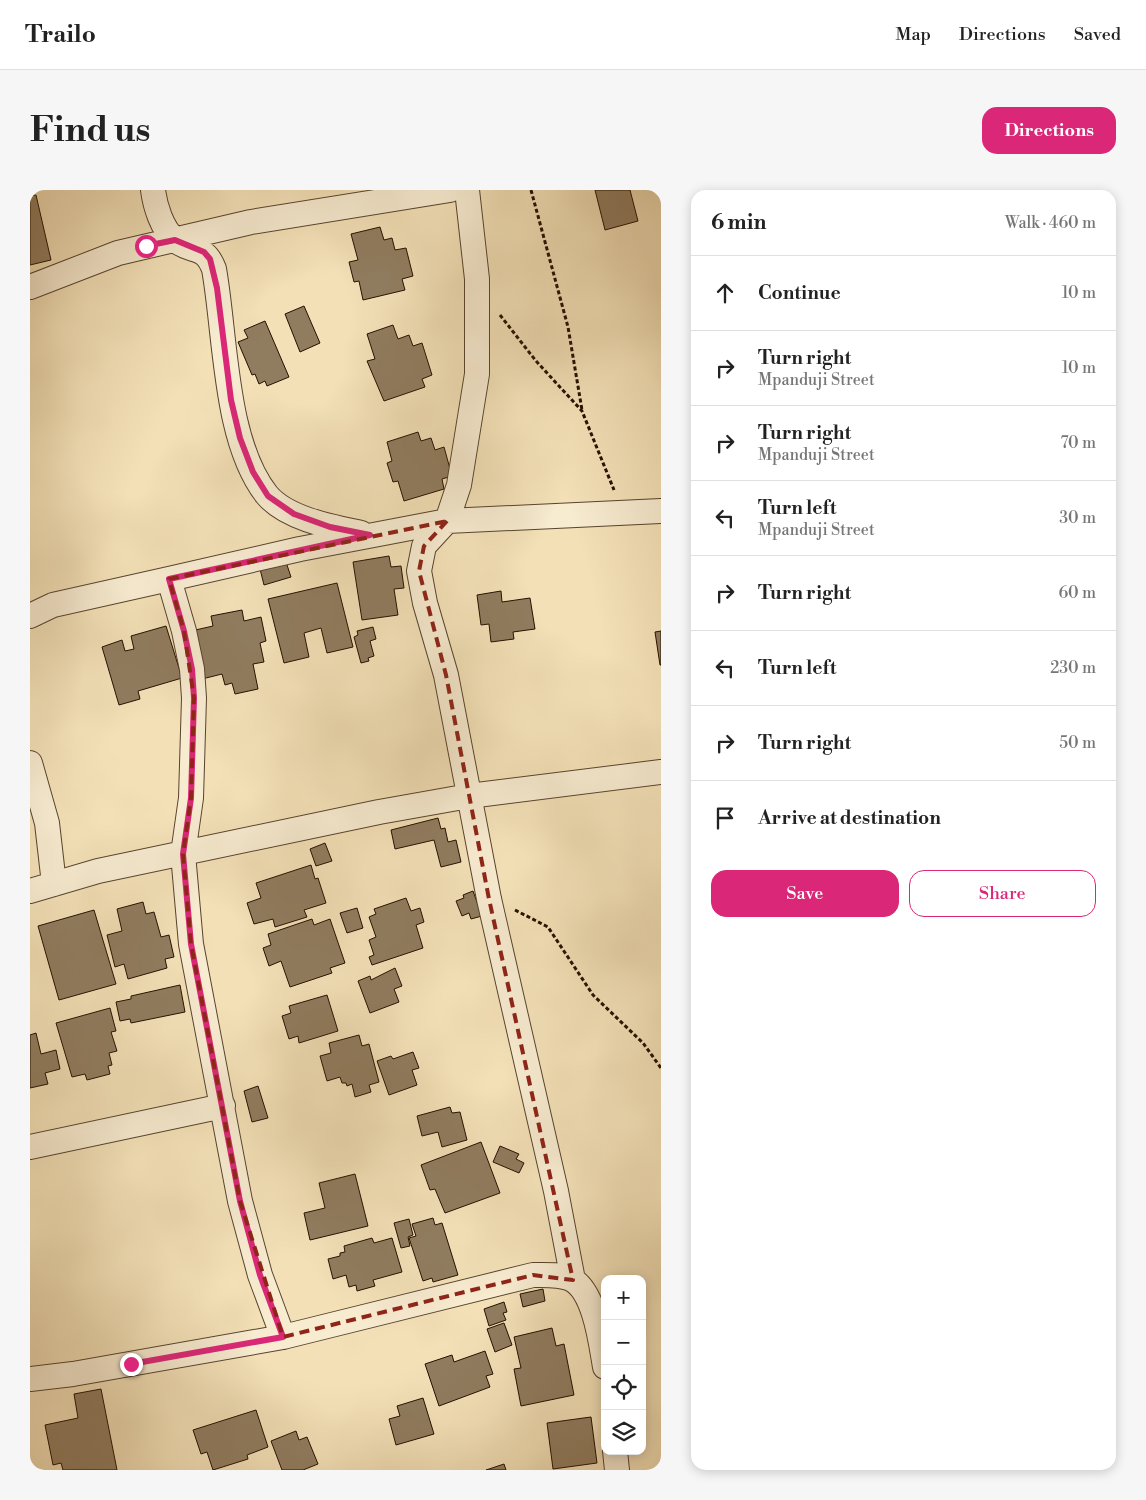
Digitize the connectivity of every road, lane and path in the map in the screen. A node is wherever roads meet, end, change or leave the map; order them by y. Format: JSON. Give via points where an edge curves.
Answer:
{"nodes":[{"id":1,"x":153,"y":190,"type":"edge"},
{"id":2,"x":450,"y":190,"type":"edge"},
{"id":3,"x":466,"y":190,"type":"edge"},
{"id":4,"x":531,"y":190,"type":"edge"},
{"id":5,"x":175,"y":240,"type":"junction"},
{"id":6,"x":30,"y":287,"type":"edge"},
{"id":7,"x":496,"y":309,"type":"dead end"},
{"id":8,"x":582,"y":411,"type":"junction"},
{"id":9,"x":661,"y":511,"type":"edge"},
{"id":10,"x":622,"y":512,"type":"junction"},
{"id":11,"x":447,"y":521,"type":"junction"},
{"id":12,"x":370,"y":535,"type":"junction"},
{"id":13,"x":169,"y":579,"type":"junction"},
{"id":14,"x":30,"y":616,"type":"edge"},
{"id":15,"x":30,"y":763,"type":"edge"},
{"id":16,"x":661,"y":772,"type":"edge"},
{"id":17,"x":469,"y":796,"type":"junction"},
{"id":18,"x":183,"y":854,"type":"junction"},
{"id":19,"x":54,"y":884,"type":"junction"},
{"id":20,"x":30,"y":891,"type":"edge"},
{"id":21,"x":489,"y":899,"type":"junction"},
{"id":22,"x":661,"y":1068,"type":"edge"},
{"id":23,"x":223,"y":1106,"type":"junction"},
{"id":24,"x":30,"y":1147,"type":"edge"},
{"id":25,"x":572,"y":1280,"type":"junction"},
{"id":26,"x":283,"y":1337,"type":"junction"},
{"id":27,"x":605,"y":1365,"type":"edge"},
{"id":28,"x":30,"y":1379,"type":"edge"},
{"id":29,"x":615,"y":1455,"type":"edge"},
{"id":30,"x":617,"y":1470,"type":"edge"}],
"edges":[{"from":1,"to":5,"type":"street","via":[[161,219]]},
{"from":2,"to":5,"type":"street","via":[[314,210]]},
{"from":3,"to":11,"type":"street","via":[[478,279],[478,374],[459,485]]},
{"from":4,"to":8,"type":"path","via":[[568,327]]},
{"from":5,"to":6,"type":"street","via":[[118,253]]},
{"from":5,"to":12,"type":"street","via":[[204,252],[214,269],[231,400],[253,472],[268,496],[294,514],[330,527]]},
{"from":7,"to":8,"type":"path","via":[[536,361]]},
{"from":8,"to":10,"type":"path"},
{"from":9,"to":10,"type":"street"},
{"from":10,"to":11,"type":"street"},
{"from":11,"to":12,"type":"street"},
{"from":11,"to":17,"type":"street","via":[[424,546],[419,572],[446,674]]},
{"from":12,"to":13,"type":"street"},
{"from":13,"to":14,"type":"street","via":[[53,605]]},
{"from":13,"to":18,"type":"street","via":[[188,650],[194,698],[191,798]]},
{"from":15,"to":19,"type":"street","via":[[46,823]]},
{"from":16,"to":17,"type":"street"},
{"from":17,"to":18,"type":"street"},
{"from":17,"to":21,"type":"street"},
{"from":18,"to":19,"type":"street","via":[[98,871]]},
{"from":18,"to":23,"type":"street","via":[[191,944]]},
{"from":19,"to":20,"type":"street"},
{"from":21,"to":22,"type":"path","via":[[548,927],[593,995],[643,1043]]},
{"from":21,"to":25,"type":"street","via":[[556,1191]]},
{"from":23,"to":24,"type":"street"},
{"from":23,"to":26,"type":"street","via":[[240,1201],[260,1275]]},
{"from":25,"to":26,"type":"street","via":[[558,1275],[532,1275]]},
{"from":25,"to":27,"type":"street","via":[[592,1308]]},
{"from":26,"to":28,"type":"street"},
{"from":29,"to":30,"type":"street"}]}
